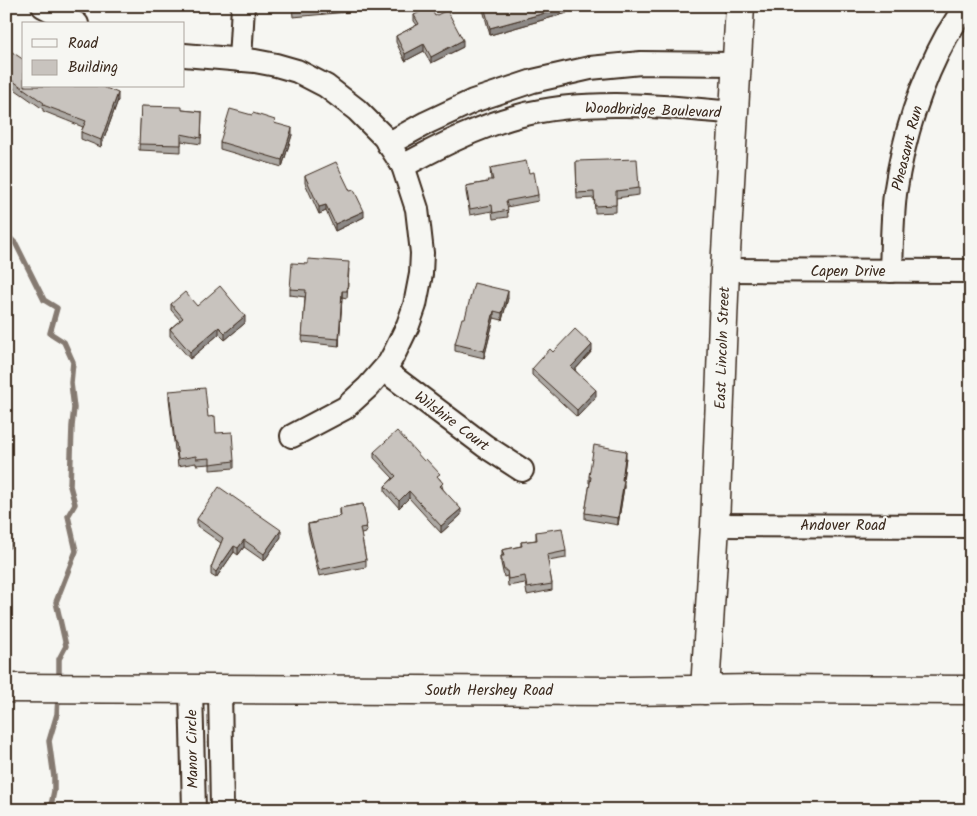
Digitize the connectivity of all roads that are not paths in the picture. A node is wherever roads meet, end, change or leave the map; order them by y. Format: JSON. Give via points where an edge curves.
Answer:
{"nodes":[{"id":1,"x":43,"y":6,"type":"edge"},
{"id":2,"x":243,"y":6,"type":"edge"},
{"id":3,"x":740,"y":6,"type":"edge"},
{"id":4,"x":966,"y":6,"type":"edge"},
{"id":5,"x":73,"y":22,"type":"edge"},
{"id":6,"x":185,"y":55,"type":"edge"},
{"id":7,"x":240,"y":60,"type":"junction"},
{"id":8,"x":736,"y":64,"type":"junction"},
{"id":9,"x":734,"y":113,"type":"junction"},
{"id":10,"x":388,"y":144,"type":"junction"},
{"id":11,"x":403,"y":166,"type":"junction"},
{"id":12,"x":726,"y":270,"type":"junction"},
{"id":13,"x":891,"y":271,"type":"junction"},
{"id":14,"x":971,"y":271,"type":"edge"},
{"id":15,"x":384,"y":370,"type":"junction"},
{"id":16,"x":292,"y":436,"type":"dead end"},
{"id":17,"x":522,"y":470,"type":"dead end"},
{"id":18,"x":715,"y":525,"type":"junction"},
{"id":19,"x":971,"y":526,"type":"edge"},
{"id":20,"x":6,"y":688,"type":"edge"},
{"id":21,"x":191,"y":689,"type":"junction"},
{"id":22,"x":220,"y":689,"type":"junction"},
{"id":23,"x":705,"y":690,"type":"junction"},
{"id":24,"x":971,"y":690,"type":"edge"},
{"id":25,"x":194,"y":810,"type":"edge"},
{"id":26,"x":222,"y":810,"type":"edge"}],
"edges":[{"from":1,"to":5,"type":"street"},
{"from":2,"to":7,"type":"street"},
{"from":3,"to":8,"type":"main road","name":"East Lincoln Street"},
{"from":4,"to":13,"type":"street","name":"Pheasant Run","via":[[926,78],[910,124],[895,197]]},
{"from":6,"to":7,"type":"street"},
{"from":7,"to":10,"type":"street","via":[[297,71],[326,86],[357,110]]},
{"from":8,"to":9,"type":"main road","name":"East Lincoln Street"},
{"from":8,"to":10,"type":"street","via":[[641,62],[590,68],[533,81],[473,101]]},
{"from":9,"to":11,"type":"street","name":"Woodbridge Boulevard","via":[[625,106],[545,110],[481,128]]},
{"from":9,"to":12,"type":"main road","name":"East Lincoln Street"},
{"from":10,"to":11,"type":"street"},
{"from":11,"to":15,"type":"street","via":[[417,209],[421,274],[408,325]]},
{"from":12,"to":13,"type":"street","name":"Capen Drive"},
{"from":12,"to":18,"type":"main road","name":"East Lincoln Street"},
{"from":13,"to":14,"type":"street","name":"Capen Drive"},
{"from":15,"to":16,"type":"street","via":[[344,408]]},
{"from":15,"to":17,"type":"street","name":"Wilshire Court"},
{"from":18,"to":19,"type":"street","name":"Andover Road"},
{"from":18,"to":23,"type":"main road","name":"East Lincoln Street"},
{"from":20,"to":21,"type":"main road","name":"South Hershey Road"},
{"from":21,"to":22,"type":"main road","name":"South Hershey Road"},
{"from":21,"to":25,"type":"street","name":"Manor Circle"},
{"from":22,"to":23,"type":"main road","name":"South Hershey Road"},
{"from":22,"to":26,"type":"street","name":"Manor Circle"},
{"from":23,"to":24,"type":"main road","name":"South Hershey Road"}]}
